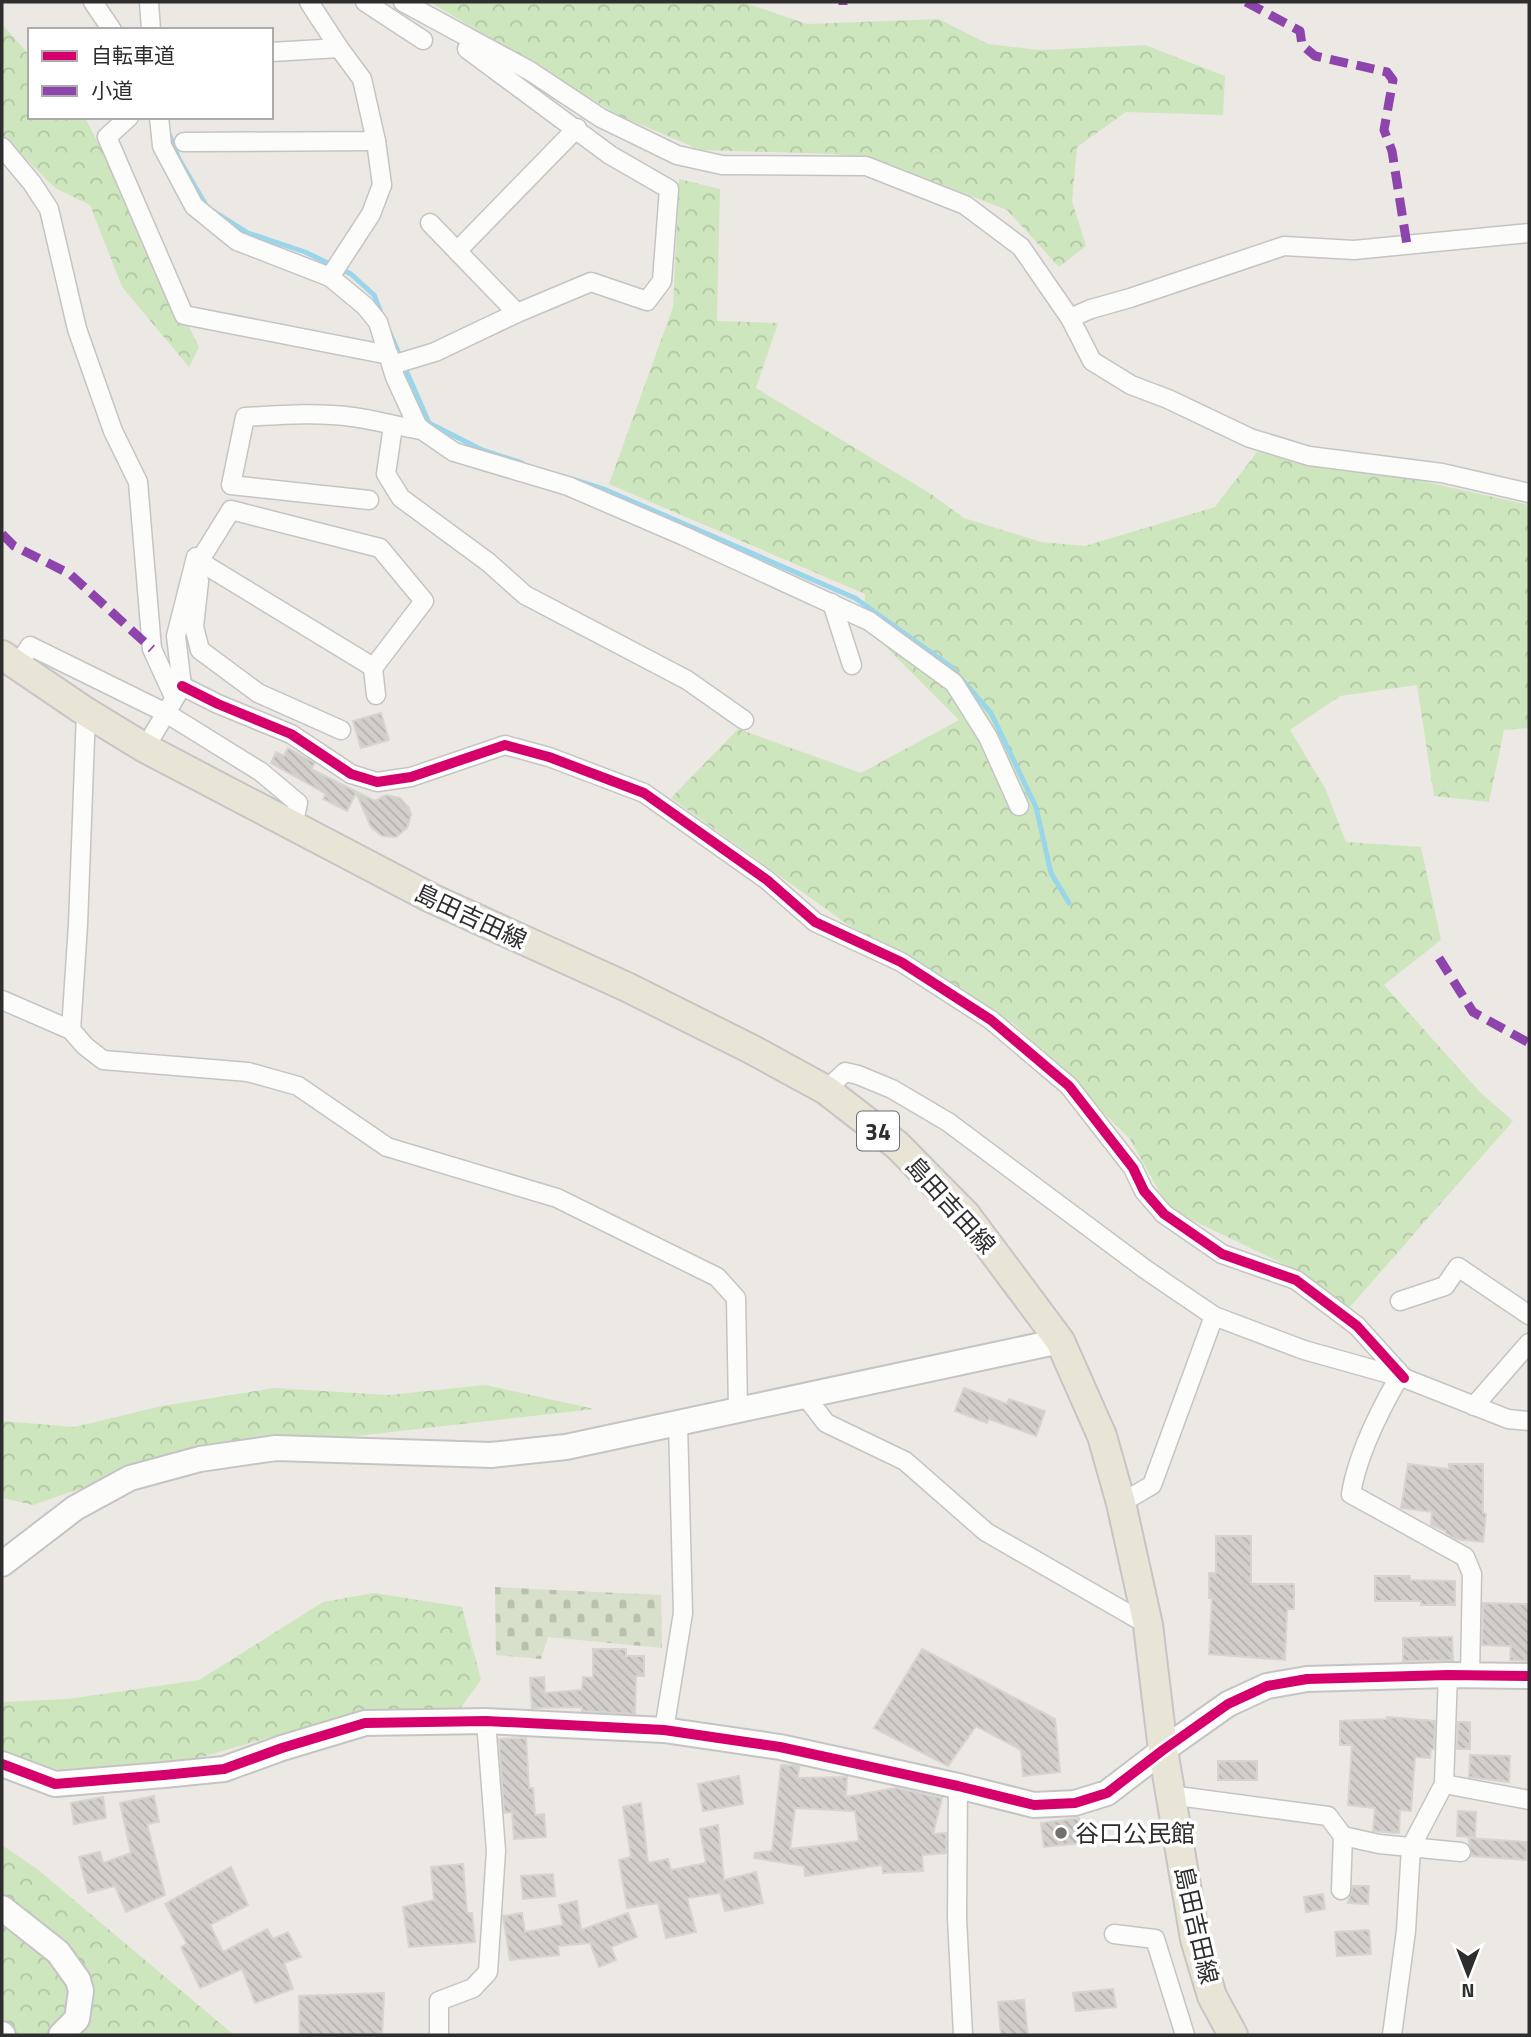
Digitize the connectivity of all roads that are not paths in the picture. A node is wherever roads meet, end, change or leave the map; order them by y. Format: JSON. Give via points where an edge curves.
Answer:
{"nodes":[{"id":1,"x":93,"y":2,"type":"edge"},
{"id":2,"x":149,"y":2,"type":"edge"},
{"id":3,"x":309,"y":2,"type":"edge"},
{"id":4,"x":365,"y":2,"type":"edge"},
{"id":5,"x":403,"y":2,"type":"edge"},
{"id":6,"x":111,"y":28,"type":"edge"},
{"id":7,"x":150,"y":28,"type":"edge"},
{"id":8,"x":457,"y":32,"type":"junction"},
{"id":9,"x":423,"y":40,"type":"dead end"},
{"id":10,"x":339,"y":48,"type":"junction"},
{"id":11,"x":273,"y":52,"type":"edge"},
{"id":12,"x":127,"y":119,"type":"edge"},
{"id":13,"x":159,"y":119,"type":"edge"},
{"id":14,"x":577,"y":128,"type":"junction"},
{"id":15,"x":376,"y":141,"type":"junction"},
{"id":16,"x":184,"y":142,"type":"dead end"},
{"id":17,"x":2,"y":148,"type":"edge"},
{"id":18,"x":430,"y":223,"type":"dead end"},
{"id":19,"x":1529,"y":233,"type":"edge"},
{"id":20,"x":457,"y":251,"type":"junction"},
{"id":21,"x":330,"y":276,"type":"junction"},
{"id":22,"x":517,"y":313,"type":"junction"},
{"id":23,"x":1070,"y":318,"type":"junction"},
{"id":24,"x":391,"y":362,"type":"junction"},
{"id":25,"x":393,"y":426,"type":"junction"},
{"id":26,"x":422,"y":430,"type":"junction"},
{"id":27,"x":231,"y":485,"type":"junction"},
{"id":28,"x":1529,"y":493,"type":"edge"},
{"id":29,"x":369,"y":500,"type":"dead end"},
{"id":30,"x":195,"y":566,"type":"junction"},
{"id":31,"x":832,"y":603,"type":"junction"},
{"id":32,"x":9,"y":660,"type":"edge"},
{"id":33,"x":852,"y":665,"type":"dead end"},
{"id":34,"x":373,"y":668,"type":"junction"},
{"id":35,"x":376,"y":695,"type":"dead end"},
{"id":36,"x":171,"y":704,"type":"junction"},
{"id":37,"x":86,"y":712,"type":"junction"},
{"id":38,"x":744,"y":720,"type":"dead end"},
{"id":39,"x":341,"y":730,"type":"dead end"},
{"id":40,"x":147,"y":745,"type":"junction"},
{"id":41,"x":1019,"y":806,"type":"dead end"},
{"id":42,"x":293,"y":826,"type":"junction"},
{"id":43,"x":2,"y":1000,"type":"edge"},
{"id":44,"x":71,"y":1030,"type":"junction"},
{"id":45,"x":826,"y":1090,"type":"junction"},
{"id":46,"x":1401,"y":1301,"type":"dead end"},
{"id":47,"x":1529,"y":1315,"type":"edge"},
{"id":48,"x":1213,"y":1317,"type":"junction"},
{"id":49,"x":1059,"y":1340,"type":"junction"},
{"id":50,"x":1529,"y":1343,"type":"edge"},
{"id":51,"x":1401,"y":1378,"type":"junction"},
{"id":52,"x":806,"y":1397,"type":"junction"},
{"id":53,"x":1474,"y":1406,"type":"junction"},
{"id":54,"x":738,"y":1410,"type":"junction"},
{"id":55,"x":1529,"y":1421,"type":"edge"},
{"id":56,"x":678,"y":1423,"type":"junction"},
{"id":57,"x":1121,"y":1503,"type":"junction"},
{"id":58,"x":2,"y":1564,"type":"edge"},
{"id":59,"x":1148,"y":1625,"type":"junction"},
{"id":60,"x":1459,"y":1675,"type":"junction"},
{"id":61,"x":1529,"y":1676,"type":"edge"},
{"id":62,"x":486,"y":1721,"type":"junction"},
{"id":63,"x":664,"y":1730,"type":"junction"},
{"id":64,"x":1163,"y":1750,"type":"junction"},
{"id":65,"x":2,"y":1764,"type":"edge"},
{"id":66,"x":1444,"y":1784,"type":"junction"},
{"id":67,"x":958,"y":1786,"type":"junction"},
{"id":68,"x":1170,"y":1794,"type":"junction"},
{"id":69,"x":1529,"y":1800,"type":"edge"},
{"id":70,"x":1343,"y":1836,"type":"junction"},
{"id":71,"x":1410,"y":1847,"type":"junction"},
{"id":72,"x":1461,"y":1852,"type":"dead end"},
{"id":73,"x":1341,"y":1890,"type":"dead end"},
{"id":74,"x":2,"y":1908,"type":"edge"},
{"id":75,"x":1114,"y":1934,"type":"dead end"},
{"id":76,"x":61,"y":2035,"type":"edge"},
{"id":77,"x":439,"y":2035,"type":"edge"},
{"id":78,"x":963,"y":2035,"type":"edge"},
{"id":79,"x":1185,"y":2035,"type":"edge"},
{"id":80,"x":1233,"y":2035,"type":"edge"},
{"id":81,"x":1392,"y":2035,"type":"edge"}],
"edges":[{"from":1,"to":6,"type":"street"},
{"from":2,"to":7,"type":"street"},
{"from":3,"to":10,"type":"street"},
{"from":4,"to":9,"type":"street"},
{"from":5,"to":8,"type":"street"},
{"from":8,"to":14,"type":"street","via":[[459,43]]},
{"from":8,"to":23,"type":"street","via":[[530,71],[601,118],[677,155],[722,165],[866,166],[965,205],[1021,247]]},
{"from":10,"to":11,"type":"street"},
{"from":10,"to":15,"type":"street","via":[[362,79]]},
{"from":12,"to":24,"type":"street","via":[[107,137],[184,315]]},
{"from":13,"to":21,"type":"street","via":[[162,146],[194,206],[237,241]]},
{"from":14,"to":20,"type":"street"},
{"from":14,"to":22,"type":"street","via":[[610,155],[669,189],[662,281],[647,301],[591,282]]},
{"from":15,"to":16,"type":"street"},
{"from":15,"to":21,"type":"street","via":[[382,185],[371,214]]},
{"from":17,"to":36,"type":"street","via":[[49,209],[77,329],[113,431],[138,482],[152,649]]},
{"from":18,"to":20,"type":"street"},
{"from":19,"to":23,"type":"street","via":[[1354,250],[1284,246]]},
{"from":20,"to":22,"type":"street"},
{"from":21,"to":24,"type":"street","via":[[378,322]]},
{"from":22,"to":24,"type":"street","via":[[435,352]]},
{"from":23,"to":28,"type":"street","via":[[1092,361],[1131,386],[1250,438],[1309,456],[1442,474]]},
{"from":24,"to":26,"type":"street"},
{"from":25,"to":26,"type":"street"},
{"from":25,"to":27,"type":"street","via":[[353,417],[244,417]]},
{"from":25,"to":38,"type":"street","via":[[386,474],[401,498],[525,595],[687,680]]},
{"from":26,"to":31,"type":"street","via":[[454,452],[568,486]]},
{"from":27,"to":29,"type":"street"},
{"from":27,"to":30,"type":"street"},
{"from":30,"to":34,"type":"street","via":[[207,566]]},
{"from":30,"to":34,"type":"street","via":[[231,510],[380,548],[424,601]]},
{"from":30,"to":36,"type":"street","via":[[176,636]]},
{"from":30,"to":39,"type":"street","via":[[199,581],[194,627],[200,650],[258,693]]},
{"from":31,"to":33,"type":"street"},
{"from":31,"to":41,"type":"street","via":[[869,621],[954,683],[988,737]]},
{"from":32,"to":36,"type":"street","via":[[30,646]]},
{"from":32,"to":37,"type":"main road","name":"島田吉田線","number":"34"},
{"from":34,"to":35,"type":"street"},
{"from":36,"to":40,"type":"street"},
{"from":36,"to":42,"type":"street","via":[[298,803]]},
{"from":36,"to":51,"type":"street","via":[[218,704],[291,734],[351,774],[377,782],[411,777],[505,746],[549,757],[644,793],[767,880],[815,922],[901,962],[990,1020],[1069,1086],[1164,1214],[1222,1254],[1296,1280],[1357,1326]]},
{"from":37,"to":40,"type":"main road","name":"島田吉田線","number":"34"},
{"from":37,"to":44,"type":"street"},
{"from":40,"to":42,"type":"main road","name":"島田吉田線","number":"34"},
{"from":42,"to":45,"type":"main road","name":"島田吉田線","number":"34","via":[[431,898],[627,987]]},
{"from":43,"to":44,"type":"street"},
{"from":44,"to":54,"type":"street","via":[[103,1060],[248,1072],[298,1086],[387,1147],[557,1198],[717,1277],[736,1298]]},
{"from":45,"to":48,"type":"street","via":[[845,1072],[892,1089],[948,1122]]},
{"from":45,"to":49,"type":"main road","name":"島田吉田線","number":"34","via":[[897,1145],[966,1215]]},
{"from":46,"to":47,"type":"street","via":[[1445,1286],[1458,1267]]},
{"from":48,"to":51,"type":"street"},
{"from":48,"to":57,"type":"street","via":[[1152,1485]]},
{"from":49,"to":52,"type":"street"},
{"from":49,"to":57,"type":"main road","name":"島田吉田線","number":"34","via":[[1102,1436]]},
{"from":50,"to":53,"type":"street"},
{"from":51,"to":53,"type":"street"},
{"from":51,"to":60,"type":"street","via":[[1379,1412],[1351,1493],[1465,1557],[1472,1574]]},
{"from":52,"to":54,"type":"street"},
{"from":52,"to":59,"type":"street","via":[[826,1423],[905,1461],[986,1532]]},
{"from":53,"to":55,"type":"street","via":[[1508,1419]]},
{"from":54,"to":56,"type":"street"},
{"from":56,"to":58,"type":"street","via":[[566,1447],[491,1455],[276,1448],[200,1459],[131,1478],[75,1508]]},
{"from":56,"to":63,"type":"street","via":[[682,1613]]},
{"from":57,"to":59,"type":"main road","name":"島田吉田線","number":"34"},
{"from":59,"to":64,"type":"main road","name":"島田吉田線","number":"34"},
{"from":60,"to":61,"type":"street"},
{"from":60,"to":64,"type":"street","via":[[1307,1679],[1267,1686],[1228,1704]]},
{"from":60,"to":66,"type":"street"},
{"from":62,"to":63,"type":"street"},
{"from":62,"to":65,"type":"street","via":[[365,1723],[225,1769],[138,1777],[55,1784]]},
{"from":62,"to":77,"type":"street","via":[[496,1851],[488,1972],[473,1988],[439,2001]]},
{"from":63,"to":67,"type":"street","via":[[780,1747]]},
{"from":64,"to":67,"type":"street","via":[[1107,1793],[1075,1803],[1034,1805]]},
{"from":64,"to":68,"type":"main road","name":"島田吉田線","number":"34"},
{"from":66,"to":69,"type":"street"},
{"from":66,"to":71,"type":"street"},
{"from":67,"to":78,"type":"street","via":[[957,1917]]},
{"from":68,"to":70,"type":"street","via":[[1328,1816]]},
{"from":68,"to":80,"type":"main road","name":"島田吉田線","number":"34","via":[[1195,1939],[1212,1996]]},
{"from":70,"to":71,"type":"street"},
{"from":70,"to":73,"type":"street"},
{"from":71,"to":72,"type":"street"},
{"from":71,"to":81,"type":"street","via":[[1406,1931]]},
{"from":74,"to":76,"type":"street","via":[[58,1952],[78,1980],[77,2019]]},
{"from":75,"to":79,"type":"street","via":[[1155,1939]]}]}
